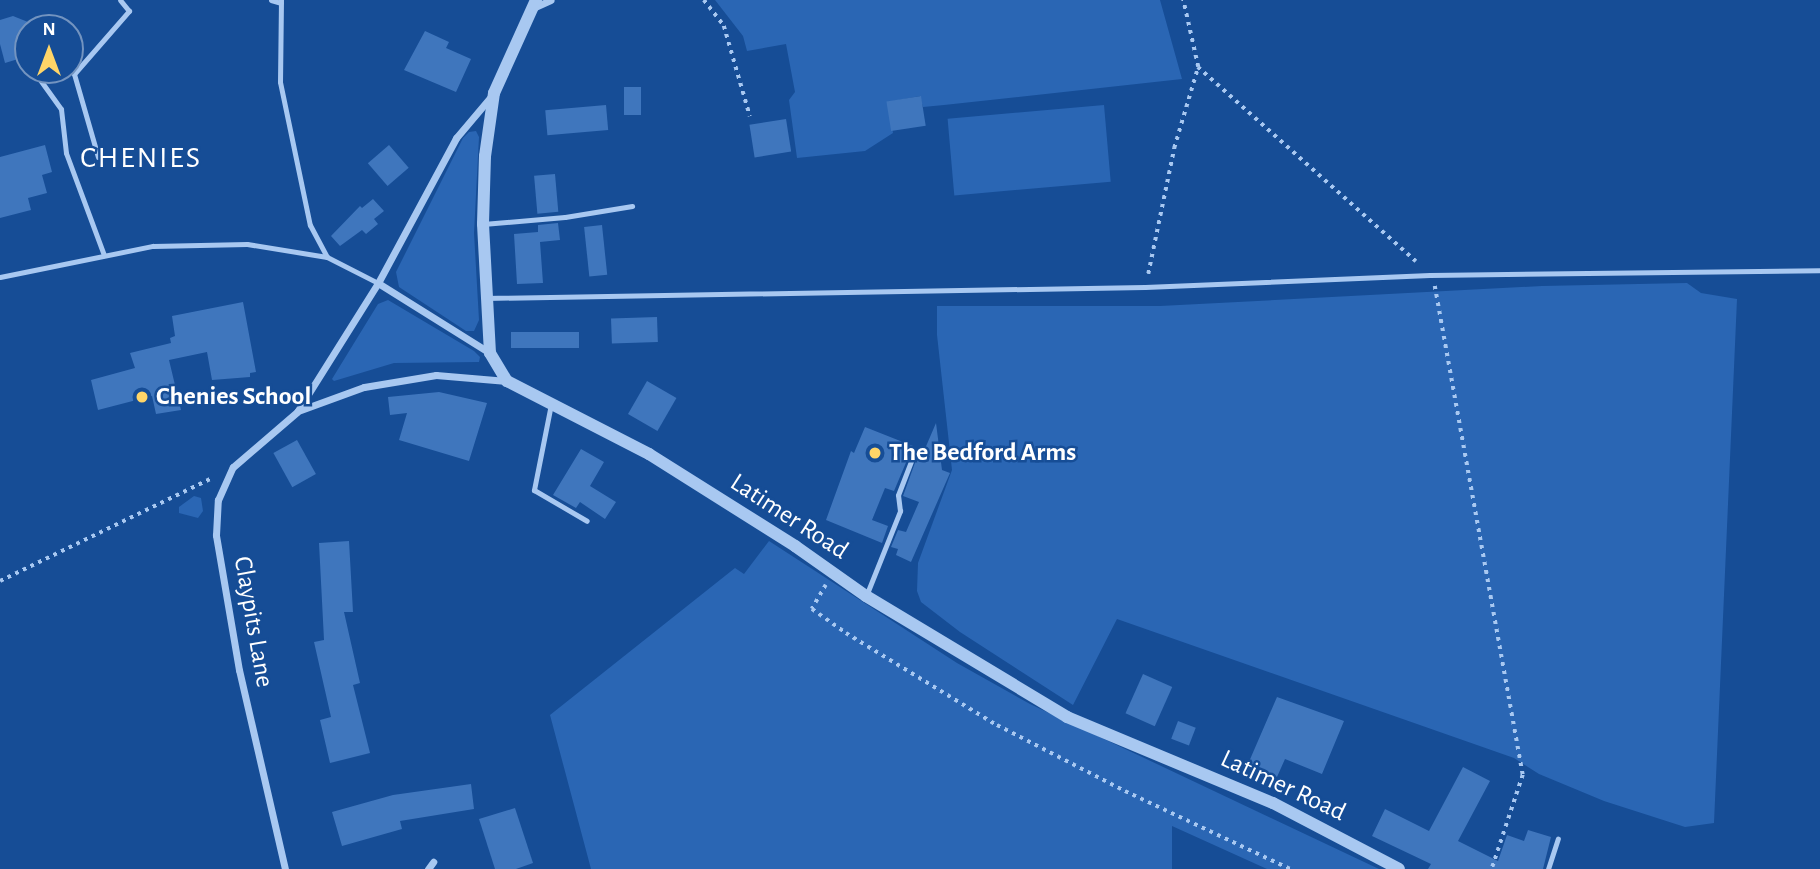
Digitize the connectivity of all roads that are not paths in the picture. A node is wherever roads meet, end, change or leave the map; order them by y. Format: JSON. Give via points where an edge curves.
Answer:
{"nodes":[{"id":1,"x":120,"y":0,"type":"edge"},
{"id":2,"x":271,"y":0,"type":"edge"},
{"id":3,"x":551,"y":0,"type":"edge"},
{"id":4,"x":281,"y":2,"type":"edge"},
{"id":5,"x":533,"y":4,"type":"edge"},
{"id":6,"x":43,"y":84,"type":"edge"},
{"id":7,"x":494,"y":93,"type":"junction"},
{"id":8,"x":98,"y":157,"type":"dead end"},
{"id":9,"x":632,"y":206,"type":"dead end"},
{"id":10,"x":483,"y":224,"type":"junction"},
{"id":11,"x":103,"y":255,"type":"junction"},
{"id":12,"x":327,"y":257,"type":"junction"},
{"id":13,"x":1820,"y":270,"type":"edge"},
{"id":14,"x":0,"y":277,"type":"edge"},
{"id":15,"x":377,"y":283,"type":"junction"},
{"id":16,"x":486,"y":298,"type":"junction"},
{"id":17,"x":490,"y":353,"type":"junction"},
{"id":18,"x":507,"y":381,"type":"junction"},
{"id":19,"x":551,"y":404,"type":"junction"},
{"id":20,"x":297,"y":412,"type":"junction"},
{"id":21,"x":915,"y":451,"type":"dead end"},
{"id":22,"x":587,"y":521,"type":"dead end"},
{"id":23,"x":866,"y":596,"type":"junction"},
{"id":24,"x":1558,"y":839,"type":"dead end"},
{"id":25,"x":285,"y":869,"type":"edge"},
{"id":26,"x":1399,"y":869,"type":"edge"},
{"id":27,"x":1548,"y":869,"type":"edge"}],
"edges":[{"from":1,"to":8,"type":"lane","via":[[129,11],[74,74]]},
{"from":2,"to":4,"type":"lane"},
{"from":3,"to":5,"type":"street"},
{"from":4,"to":12,"type":"lane","via":[[280,82],[310,225]]},
{"from":5,"to":7,"type":"street"},
{"from":6,"to":11,"type":"lane","via":[[61,109],[66,153]]},
{"from":7,"to":10,"type":"street","via":[[485,156]]},
{"from":7,"to":15,"type":"street","name":"Claypits Lane","via":[[456,138]]},
{"from":9,"to":10,"type":"lane"},
{"from":10,"to":16,"type":"street"},
{"from":11,"to":12,"type":"lane","via":[[153,246],[247,244]]},
{"from":11,"to":14,"type":"lane"},
{"from":12,"to":15,"type":"lane"},
{"from":13,"to":16,"type":"lane"},
{"from":15,"to":17,"type":"street"},
{"from":15,"to":20,"type":"street","name":"Claypits Lane"},
{"from":16,"to":17,"type":"street"},
{"from":17,"to":18,"type":"street"},
{"from":18,"to":19,"type":"street","name":"Latimer Road"},
{"from":18,"to":20,"type":"street","name":"Claypits Lane","via":[[424,377],[364,387]]},
{"from":19,"to":22,"type":"lane","via":[[534,490]]},
{"from":19,"to":23,"type":"street","name":"Latimer Road","via":[[649,454]]},
{"from":20,"to":25,"type":"street","name":"Claypits Lane","via":[[233,467],[218,500],[216,535],[239,670]]},
{"from":21,"to":23,"type":"lane","via":[[898,495],[900,511]]},
{"from":23,"to":26,"type":"street","name":"Latimer Road","via":[[1067,717],[1273,803]]},
{"from":24,"to":27,"type":"lane"}]}
